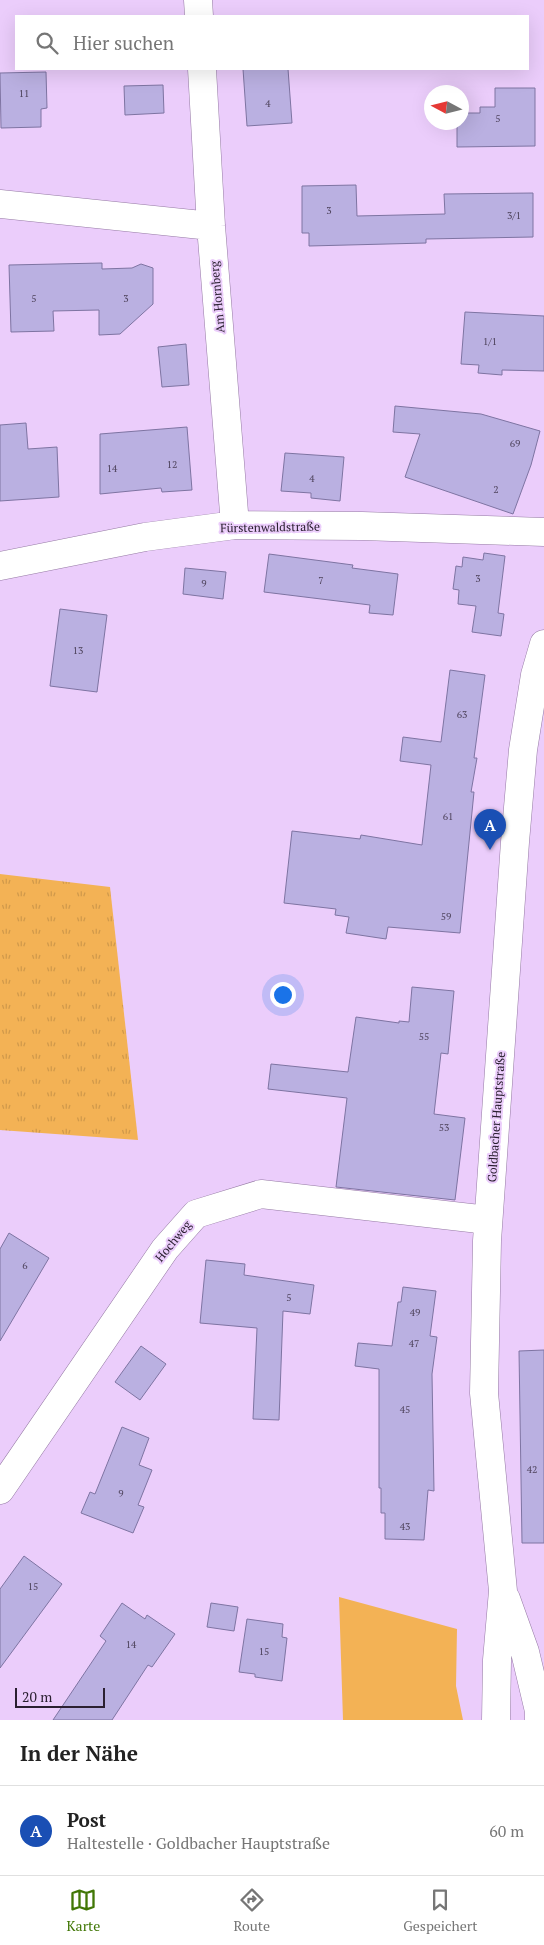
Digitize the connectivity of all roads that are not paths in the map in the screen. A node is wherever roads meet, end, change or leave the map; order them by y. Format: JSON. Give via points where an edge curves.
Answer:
{"nodes":[{"id":1,"x":198,"y":0,"type":"edge"},
{"id":2,"x":199,"y":15,"type":"edge"},
{"id":3,"x":202,"y":70,"type":"edge"},
{"id":4,"x":0,"y":204,"type":"edge"},
{"id":5,"x":211,"y":226,"type":"junction"},
{"id":6,"x":236,"y":524,"type":"junction"},
{"id":7,"x":544,"y":532,"type":"edge"},
{"id":8,"x":0,"y":566,"type":"edge"},
{"id":9,"x":544,"y":644,"type":"edge"},
{"id":10,"x":488,"y":1220,"type":"junction"},
{"id":11,"x":0,"y":1490,"type":"edge"},
{"id":12,"x":503,"y":1591,"type":"junction"},
{"id":13,"x":496,"y":1720,"type":"edge"},
{"id":14,"x":539,"y":1720,"type":"edge"}],
"edges":[{"from":1,"to":2,"type":"street"},
{"from":3,"to":5,"type":"street","name":"Am Hornberg"},
{"from":4,"to":5,"type":"street"},
{"from":5,"to":6,"type":"street","name":"Am Hornberg"},
{"from":6,"to":7,"type":"street","name":"Fürstenwaldstraße"},
{"from":6,"to":8,"type":"street","name":"Fürstenwaldstraße","via":[[146,537]]},
{"from":9,"to":10,"type":"street","name":"Goldbacher Hauptstraße","via":[[535,675],[523,750]]},
{"from":10,"to":11,"type":"street","name":"Hochweg","via":[[261,1194],[196,1214],[165,1249]]},
{"from":10,"to":12,"type":"street","name":"Goldbacher Hauptstraße","via":[[484,1393]]},
{"from":12,"to":13,"type":"street","name":"Goldbacher Hauptstraße"},
{"from":12,"to":14,"type":"street","name":"Goldbacher Hauptstraße","via":[[525,1652]]}]}
